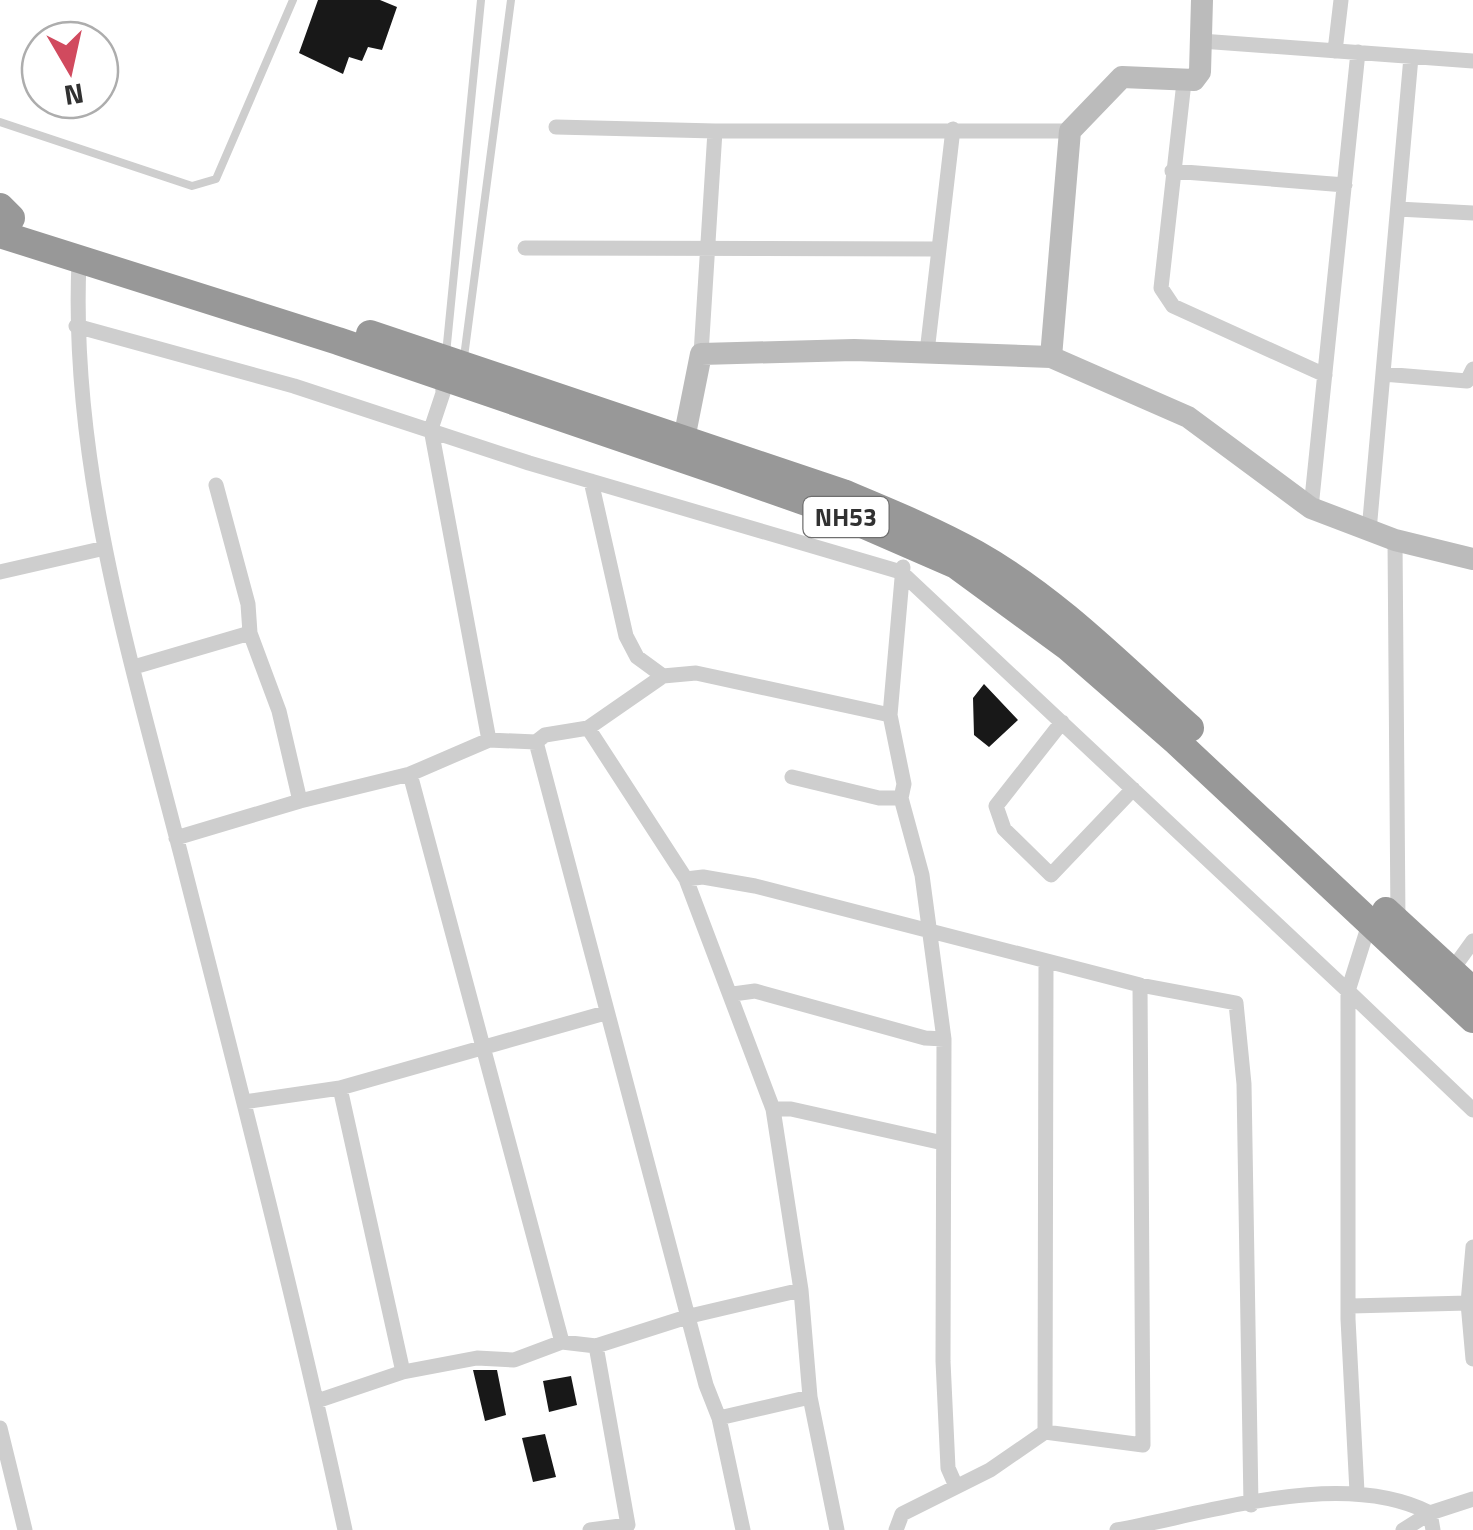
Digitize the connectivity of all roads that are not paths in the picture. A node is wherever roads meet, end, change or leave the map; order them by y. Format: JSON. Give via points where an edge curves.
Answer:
{"nodes":[{"id":1,"x":293,"y":0,"type":"edge"},
{"id":2,"x":481,"y":0,"type":"edge"},
{"id":3,"x":511,"y":0,"type":"edge"},
{"id":4,"x":1202,"y":0,"type":"edge"},
{"id":5,"x":1341,"y":0,"type":"edge"},
{"id":6,"x":1201,"y":41,"type":"junction"},
{"id":7,"x":1335,"y":50,"type":"junction"},
{"id":8,"x":1358,"y":52,"type":"junction"},
{"id":9,"x":1411,"y":56,"type":"junction"},
{"id":10,"x":1473,"y":61,"type":"edge"},
{"id":11,"x":1184,"y":82,"type":"junction"},
{"id":12,"x":0,"y":122,"type":"edge"},
{"id":13,"x":556,"y":127,"type":"dead end"},
{"id":14,"x":953,"y":129,"type":"junction"},
{"id":15,"x":1070,"y":130,"type":"junction"},
{"id":16,"x":715,"y":131,"type":"junction"},
{"id":17,"x":1172,"y":171,"type":"junction"},
{"id":18,"x":1344,"y":185,"type":"junction"},
{"id":19,"x":1398,"y":209,"type":"junction"},
{"id":20,"x":1473,"y":213,"type":"edge"},
{"id":21,"x":3,"y":219,"type":"edge"},
{"id":22,"x":708,"y":246,"type":"junction"},
{"id":23,"x":525,"y":248,"type":"dead end"},
{"id":24,"x":936,"y":249,"type":"junction"},
{"id":25,"x":79,"y":262,"type":"junction"},
{"id":26,"x":76,"y":326,"type":"junction"},
{"id":27,"x":928,"y":352,"type":"junction"},
{"id":28,"x":702,"y":354,"type":"junction"},
{"id":29,"x":1051,"y":357,"type":"junction"},
{"id":30,"x":1473,"y":369,"type":"edge"},
{"id":31,"x":1383,"y":374,"type":"junction"},
{"id":32,"x":450,"y":375,"type":"junction"},
{"id":33,"x":1325,"y":375,"type":"junction"},
{"id":34,"x":431,"y":430,"type":"junction"},
{"id":35,"x":684,"y":440,"type":"junction"},
{"id":36,"x":591,"y":481,"type":"junction"},
{"id":37,"x":216,"y":485,"type":"dead end"},
{"id":38,"x":1311,"y":508,"type":"junction"},
{"id":39,"x":1369,"y":531,"type":"junction"},
{"id":40,"x":1394,"y":540,"type":"junction"},
{"id":41,"x":911,"y":543,"type":"junction"},
{"id":42,"x":105,"y":548,"type":"junction"},
{"id":43,"x":1473,"y":559,"type":"edge"},
{"id":44,"x":0,"y":572,"type":"edge"},
{"id":45,"x":901,"y":572,"type":"junction"},
{"id":46,"x":250,"y":633,"type":"junction"},
{"id":47,"x":134,"y":667,"type":"junction"},
{"id":48,"x":663,"y":676,"type":"junction"},
{"id":49,"x":890,"y":715,"type":"junction"},
{"id":50,"x":1062,"y":722,"type":"junction"},
{"id":51,"x":588,"y":728,"type":"junction"},
{"id":52,"x":489,"y":740,"type":"junction"},
{"id":53,"x":536,"y":742,"type":"junction"},
{"id":54,"x":410,"y":774,"type":"junction"},
{"id":55,"x":792,"y":778,"type":"dead end"},
{"id":56,"x":1134,"y":789,"type":"junction"},
{"id":57,"x":901,"y":798,"type":"junction"},
{"id":58,"x":300,"y":800,"type":"junction"},
{"id":59,"x":176,"y":838,"type":"junction"},
{"id":60,"x":686,"y":879,"type":"junction"},
{"id":61,"x":1384,"y":922,"type":"junction"},
{"id":62,"x":931,"y":931,"type":"junction"},
{"id":63,"x":1473,"y":941,"type":"edge"},
{"id":64,"x":1046,"y":962,"type":"junction"},
{"id":65,"x":1452,"y":970,"type":"junction"},
{"id":66,"x":1140,"y":985,"type":"junction"},
{"id":67,"x":1348,"y":990,"type":"junction"},
{"id":68,"x":1473,"y":991,"type":"edge"},
{"id":69,"x":733,"y":994,"type":"junction"},
{"id":70,"x":605,"y":1013,"type":"junction"},
{"id":71,"x":1473,"y":1019,"type":"edge"},
{"id":72,"x":944,"y":1039,"type":"junction"},
{"id":73,"x":483,"y":1047,"type":"junction"},
{"id":74,"x":340,"y":1088,"type":"junction"},
{"id":75,"x":244,"y":1102,"type":"junction"},
{"id":76,"x":773,"y":1109,"type":"junction"},
{"id":77,"x":1473,"y":1110,"type":"edge"},
{"id":78,"x":943,"y":1144,"type":"junction"},
{"id":79,"x":1473,"y":1247,"type":"edge"},
{"id":80,"x":802,"y":1290,"type":"junction"},
{"id":81,"x":1468,"y":1303,"type":"junction"},
{"id":82,"x":1351,"y":1306,"type":"junction"},
{"id":83,"x":690,"y":1316,"type":"junction"},
{"id":84,"x":562,"y":1342,"type":"junction"},
{"id":85,"x":596,"y":1346,"type":"junction"},
{"id":86,"x":1473,"y":1358,"type":"edge"},
{"id":87,"x":403,"y":1372,"type":"junction"},
{"id":88,"x":810,"y":1397,"type":"junction"},
{"id":89,"x":317,"y":1401,"type":"junction"},
{"id":90,"x":719,"y":1418,"type":"junction"},
{"id":91,"x":0,"y":1428,"type":"edge"},
{"id":92,"x":1045,"y":1432,"type":"junction"},
{"id":93,"x":955,"y":1484,"type":"junction"},
{"id":94,"x":1357,"y":1492,"type":"junction"},
{"id":95,"x":1473,"y":1499,"type":"edge"},
{"id":96,"x":1250,"y":1505,"type":"junction"},
{"id":97,"x":1431,"y":1522,"type":"edge"},
{"id":98,"x":26,"y":1530,"type":"edge"},
{"id":99,"x":344,"y":1530,"type":"edge"},
{"id":100,"x":590,"y":1530,"type":"edge"},
{"id":101,"x":743,"y":1530,"type":"edge"},
{"id":102,"x":837,"y":1530,"type":"edge"},
{"id":103,"x":896,"y":1530,"type":"edge"},
{"id":104,"x":1117,"y":1530,"type":"edge"},
{"id":105,"x":1403,"y":1530,"type":"edge"}],
"edges":[{"from":1,"to":12,"type":"lane","via":[[216,179],[206,186]]},
{"from":2,"to":32,"type":"lane"},
{"from":3,"to":32,"type":"lane"},
{"from":4,"to":6,"type":"street"},
{"from":5,"to":7,"type":"street"},
{"from":6,"to":7,"type":"street"},
{"from":6,"to":11,"type":"street","via":[[1200,72]]},
{"from":7,"to":8,"type":"street"},
{"from":8,"to":9,"type":"street"},
{"from":8,"to":18,"type":"street"},
{"from":9,"to":10,"type":"street"},
{"from":9,"to":19,"type":"street"},
{"from":11,"to":15,"type":"street","via":[[1122,77]]},
{"from":11,"to":17,"type":"street"},
{"from":13,"to":16,"type":"street"},
{"from":14,"to":15,"type":"street"},
{"from":14,"to":16,"type":"street"},
{"from":14,"to":24,"type":"street"},
{"from":15,"to":29,"type":"street"},
{"from":16,"to":22,"type":"street"},
{"from":17,"to":18,"type":"street"},
{"from":17,"to":33,"type":"street","via":[[1164,297]]},
{"from":18,"to":33,"type":"street"},
{"from":19,"to":20,"type":"street"},
{"from":19,"to":31,"type":"street"},
{"from":21,"to":25,"type":"highway","number":"NH53"},
{"from":21,"to":32,"type":"highway","number":"NH53"},
{"from":22,"to":23,"type":"street"},
{"from":22,"to":24,"type":"street"},
{"from":22,"to":28,"type":"street"},
{"from":24,"to":27,"type":"street"},
{"from":25,"to":26,"type":"street"},
{"from":25,"to":32,"type":"highway","number":"NH53"},
{"from":26,"to":34,"type":"street"},
{"from":26,"to":42,"type":"street","via":[[90,487]]},
{"from":27,"to":28,"type":"street"},
{"from":27,"to":29,"type":"street"},
{"from":28,"to":35,"type":"street"},
{"from":29,"to":38,"type":"street","via":[[1188,417]]},
{"from":30,"to":31,"type":"street","via":[[1468,381]]},
{"from":31,"to":39,"type":"street"},
{"from":32,"to":34,"type":"street"},
{"from":32,"to":35,"type":"highway","number":"NH53"},
{"from":32,"to":41,"type":"highway","number":"NH53"},
{"from":33,"to":38,"type":"street"},
{"from":34,"to":36,"type":"street"},
{"from":34,"to":52,"type":"street"},
{"from":35,"to":61,"type":"highway","number":"NH53","via":[[917,523],[1006,573],[1090,638]]},
{"from":36,"to":45,"type":"street"},
{"from":36,"to":48,"type":"street","via":[[626,636],[637,657]]},
{"from":37,"to":46,"type":"street"},
{"from":38,"to":39,"type":"street"},
{"from":39,"to":40,"type":"street"},
{"from":40,"to":43,"type":"street"},
{"from":40,"to":61,"type":"street"},
{"from":41,"to":45,"type":"street"},
{"from":41,"to":61,"type":"highway","number":"NH53","via":[[956,565],[1068,647]]},
{"from":42,"to":44,"type":"street"},
{"from":42,"to":47,"type":"street"},
{"from":45,"to":49,"type":"street"},
{"from":45,"to":50,"type":"street"},
{"from":46,"to":47,"type":"street"},
{"from":46,"to":58,"type":"street","via":[[279,711]]},
{"from":47,"to":59,"type":"street"},
{"from":48,"to":49,"type":"street","via":[[696,673]]},
{"from":48,"to":51,"type":"street"},
{"from":49,"to":57,"type":"street"},
{"from":50,"to":56,"type":"street"},
{"from":50,"to":56,"type":"street","via":[[996,806],[1004,829],[1051,874]]},
{"from":51,"to":53,"type":"street"},
{"from":51,"to":60,"type":"street"},
{"from":52,"to":53,"type":"street"},
{"from":52,"to":54,"type":"street"},
{"from":53,"to":70,"type":"street"},
{"from":54,"to":58,"type":"street"},
{"from":54,"to":73,"type":"street"},
{"from":55,"to":57,"type":"street"},
{"from":56,"to":67,"type":"street"},
{"from":57,"to":62,"type":"street"},
{"from":58,"to":59,"type":"street"},
{"from":59,"to":75,"type":"street"},
{"from":60,"to":62,"type":"street","via":[[755,886]]},
{"from":60,"to":69,"type":"street"},
{"from":61,"to":65,"type":"highway","number":"NH53"},
{"from":61,"to":67,"type":"street"},
{"from":61,"to":71,"type":"highway","number":"NH53"},
{"from":62,"to":64,"type":"street"},
{"from":62,"to":72,"type":"street"},
{"from":63,"to":65,"type":"street"},
{"from":64,"to":66,"type":"street"},
{"from":64,"to":92,"type":"street"},
{"from":65,"to":68,"type":"highway","number":"NH53"},
{"from":66,"to":92,"type":"street","via":[[1145,1435],[1143,1444]]},
{"from":66,"to":96,"type":"street","via":[[1236,1003],[1244,1084]]},
{"from":67,"to":77,"type":"street"},
{"from":67,"to":82,"type":"street"},
{"from":69,"to":72,"type":"street","via":[[756,992]]},
{"from":69,"to":76,"type":"street"},
{"from":70,"to":73,"type":"street"},
{"from":70,"to":83,"type":"street"},
{"from":72,"to":78,"type":"street"},
{"from":73,"to":74,"type":"street"},
{"from":73,"to":84,"type":"street"},
{"from":74,"to":75,"type":"street"},
{"from":74,"to":87,"type":"street"},
{"from":75,"to":89,"type":"street"},
{"from":76,"to":78,"type":"street"},
{"from":76,"to":80,"type":"street"},
{"from":78,"to":93,"type":"street","via":[[943,1360],[948,1468]]},
{"from":79,"to":81,"type":"street"},
{"from":80,"to":83,"type":"street"},
{"from":80,"to":88,"type":"street"},
{"from":81,"to":82,"type":"street"},
{"from":81,"to":86,"type":"street"},
{"from":82,"to":94,"type":"street"},
{"from":83,"to":85,"type":"street"},
{"from":83,"to":90,"type":"street"},
{"from":84,"to":85,"type":"street"},
{"from":84,"to":87,"type":"street","via":[[514,1360],[478,1358]]},
{"from":85,"to":100,"type":"street","via":[[628,1525]]},
{"from":87,"to":89,"type":"street"},
{"from":88,"to":90,"type":"street"},
{"from":88,"to":102,"type":"street"},
{"from":89,"to":99,"type":"street"},
{"from":90,"to":101,"type":"street"},
{"from":91,"to":98,"type":"street"},
{"from":92,"to":93,"type":"street","via":[[990,1470]]},
{"from":93,"to":103,"type":"street","via":[[902,1514]]},
{"from":94,"to":96,"type":"street"},
{"from":94,"to":97,"type":"street","via":[[1409,1502]]},
{"from":95,"to":97,"type":"street"},
{"from":96,"to":104,"type":"street"},
{"from":97,"to":105,"type":"street"}]}
